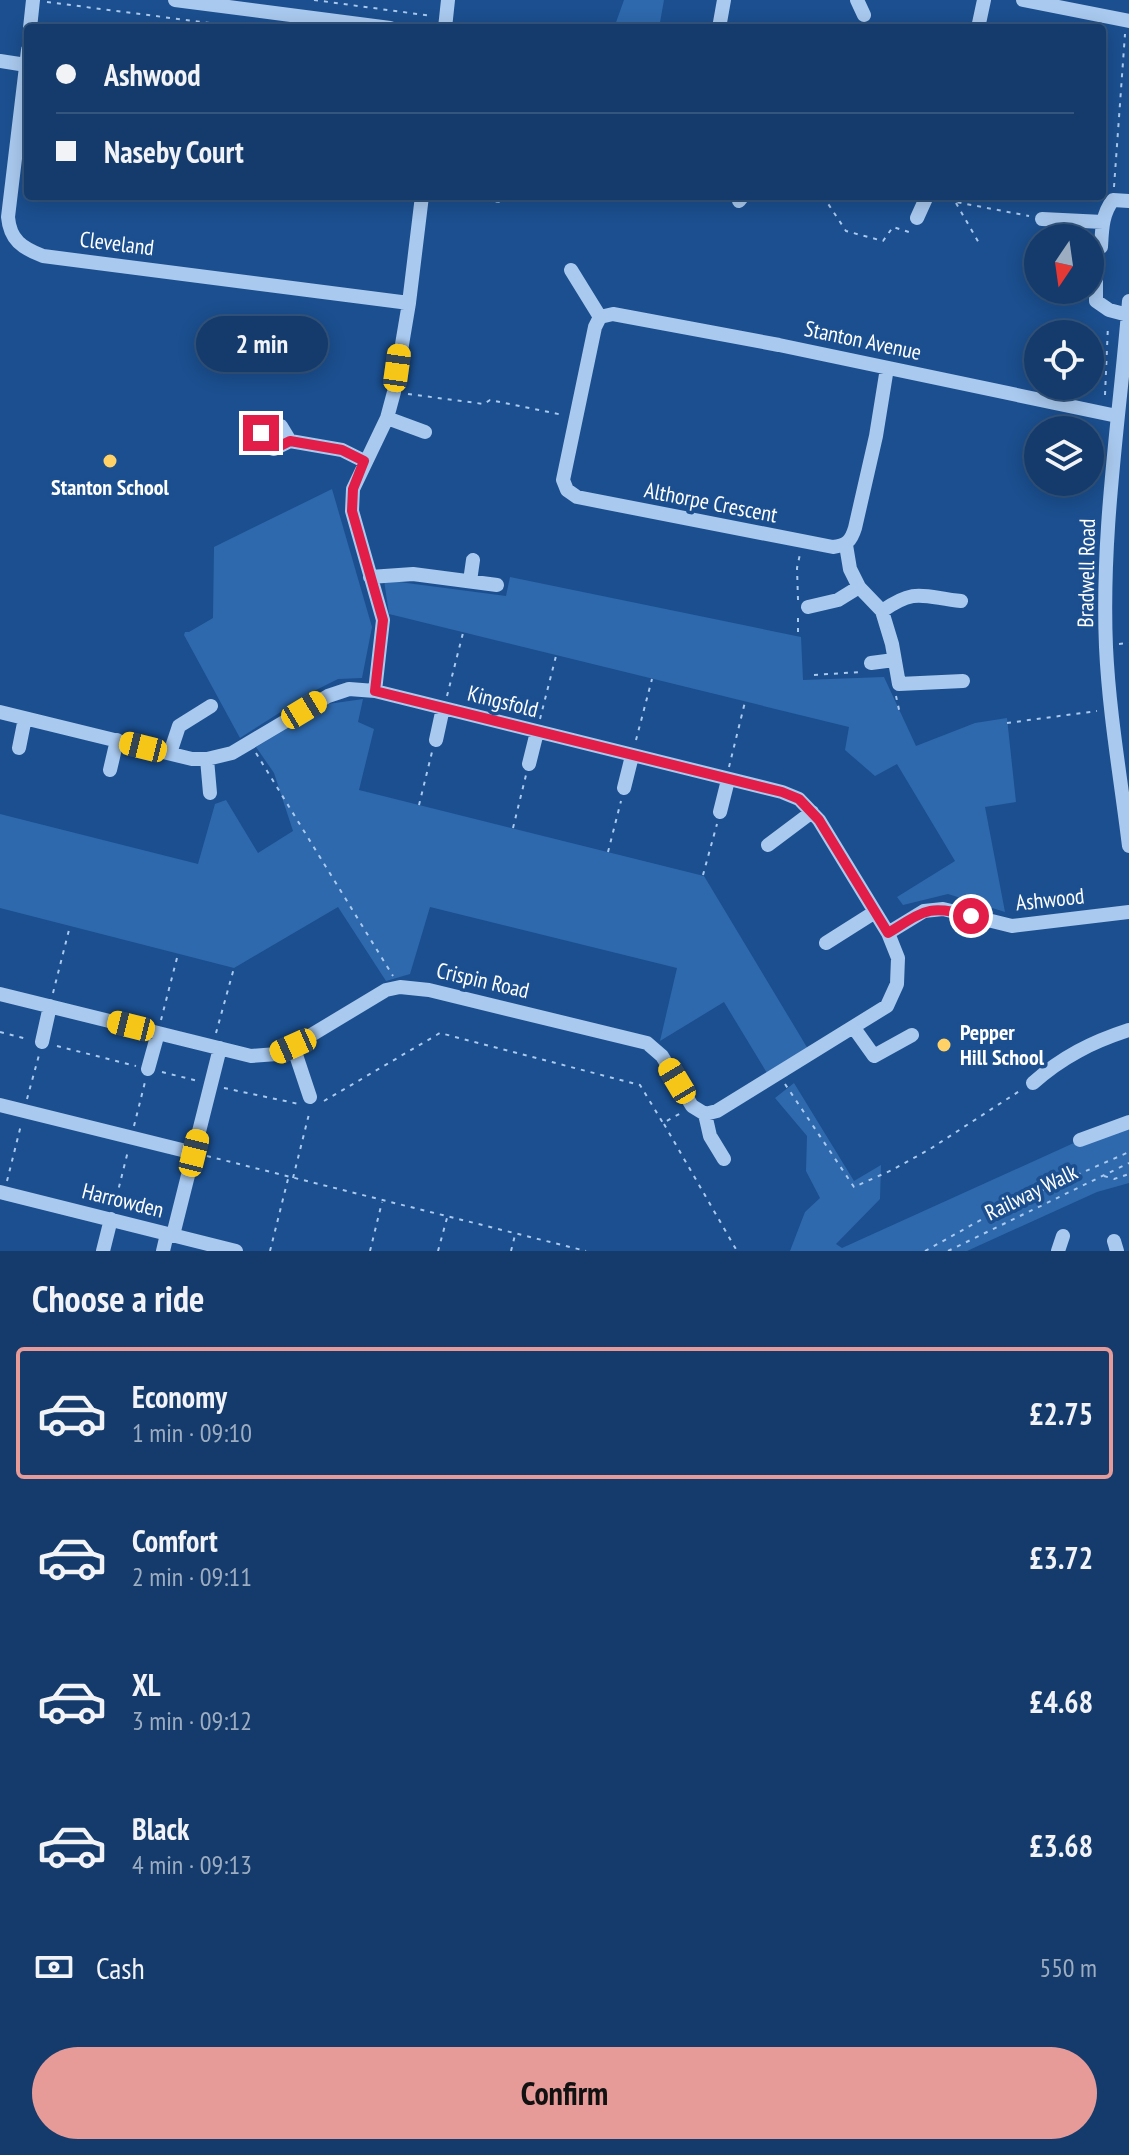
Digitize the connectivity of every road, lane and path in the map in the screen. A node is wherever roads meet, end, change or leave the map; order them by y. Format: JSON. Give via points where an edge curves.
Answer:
{"nodes":[{"id":1,"x":33,"y":0,"type":"edge"},
{"id":2,"x":175,"y":0,"type":"edge"},
{"id":3,"x":314,"y":0,"type":"edge"},
{"id":4,"x":448,"y":0,"type":"edge"},
{"id":5,"x":724,"y":0,"type":"edge"},
{"id":6,"x":857,"y":0,"type":"edge"},
{"id":7,"x":984,"y":0,"type":"edge"},
{"id":8,"x":1023,"y":0,"type":"edge"},
{"id":9,"x":864,"y":15,"type":"dead end"},
{"id":10,"x":1129,"y":21,"type":"edge"},
{"id":11,"x":446,"y":23,"type":"edge"},
{"id":12,"x":30,"y":24,"type":"edge"},
{"id":13,"x":217,"y":24,"type":"edge"},
{"id":14,"x":359,"y":24,"type":"edge"},
{"id":15,"x":720,"y":24,"type":"edge"},
{"id":16,"x":979,"y":24,"type":"edge"},
{"id":17,"x":24,"y":58,"type":"edge"},
{"id":18,"x":0,"y":61,"type":"edge"},
{"id":19,"x":24,"y":83,"type":"edge"},
{"id":20,"x":422,"y":200,"type":"edge"},
{"id":21,"x":483,"y":200,"type":"edge"},
{"id":22,"x":826,"y":200,"type":"edge"},
{"id":23,"x":925,"y":200,"type":"edge"},
{"id":24,"x":1129,"y":201,"type":"edge"},
{"id":25,"x":501,"y":202,"type":"dead end"},
{"id":26,"x":956,"y":202,"type":"joint"},
{"id":27,"x":917,"y":218,"type":"joint"},
{"id":28,"x":1042,"y":219,"type":"joint"},
{"id":29,"x":1103,"y":222,"type":"joint"},
{"id":30,"x":6,"y":238,"type":"edge"},
{"id":31,"x":979,"y":243,"type":"dead end"},
{"id":32,"x":571,"y":270,"type":"dead end"},
{"id":33,"x":1129,"y":301,"type":"edge"},
{"id":34,"x":409,"y":303,"type":"junction"},
{"id":35,"x":1100,"y":304,"type":"edge"},
{"id":36,"x":1128,"y":315,"type":"edge"},
{"id":37,"x":600,"y":317,"type":"junction"},
{"id":38,"x":887,"y":368,"type":"junction"},
{"id":39,"x":394,"y":392,"type":"junction"},
{"id":40,"x":1117,"y":416,"type":"junction"},
{"id":41,"x":387,"y":418,"type":"junction"},
{"id":42,"x":576,"y":418,"type":"junction"},
{"id":43,"x":425,"y":432,"type":"dead end"},
{"id":44,"x":290,"y":441,"type":"dead end"},
{"id":45,"x":364,"y":461,"type":"junction"},
{"id":46,"x":803,"y":542,"type":"junction"},
{"id":47,"x":846,"y":545,"type":"junction"},
{"id":48,"x":473,"y":560,"type":"dead end"},
{"id":49,"x":370,"y":577,"type":"junction"},
{"id":50,"x":470,"y":581,"type":"junction"},
{"id":51,"x":497,"y":585,"type":"dead end"},
{"id":52,"x":859,"y":587,"type":"junction"},
{"id":53,"x":961,"y":601,"type":"dead end"},
{"id":54,"x":808,"y":607,"type":"dead end"},
{"id":55,"x":882,"y":611,"type":"junction"},
{"id":56,"x":463,"y":633,"type":"dead end"},
{"id":57,"x":798,"y":636,"type":"dead end"},
{"id":58,"x":556,"y":656,"type":"dead end"},
{"id":59,"x":894,"y":660,"type":"junction"},
{"id":60,"x":871,"y":663,"type":"joint"},
{"id":61,"x":814,"y":675,"type":"dead end"},
{"id":62,"x":652,"y":679,"type":"dead end"},
{"id":63,"x":963,"y":681,"type":"dead end"},
{"id":64,"x":899,"y":684,"type":"junction"},
{"id":65,"x":375,"y":691,"type":"junction"},
{"id":66,"x":745,"y":702,"type":"dead end"},
{"id":67,"x":211,"y":706,"type":"dead end"},
{"id":68,"x":443,"y":708,"type":"junction"},
{"id":69,"x":1110,"y":709,"type":"junction"},
{"id":70,"x":0,"y":712,"type":"edge"},
{"id":71,"x":900,"y":714,"type":"dead end"},
{"id":72,"x":25,"y":718,"type":"junction"},
{"id":73,"x":1007,"y":723,"type":"dead end"},
{"id":74,"x":537,"y":732,"type":"junction"},
{"id":75,"x":117,"y":740,"type":"junction"},
{"id":76,"x":436,"y":740,"type":"joint"},
{"id":77,"x":250,"y":743,"type":"junction"},
{"id":78,"x":19,"y":748,"type":"dead end"},
{"id":79,"x":170,"y":753,"type":"junction"},
{"id":80,"x":632,"y":756,"type":"junction"},
{"id":81,"x":207,"y":759,"type":"junction"},
{"id":82,"x":529,"y":764,"type":"joint"},
{"id":83,"x":110,"y":770,"type":"dead end"},
{"id":84,"x":727,"y":780,"type":"junction"},
{"id":85,"x":624,"y":788,"type":"joint"},
{"id":86,"x":210,"y":793,"type":"dead end"},
{"id":87,"x":419,"y":805,"type":"dead end"},
{"id":88,"x":720,"y":812,"type":"joint"},
{"id":89,"x":812,"y":812,"type":"junction"},
{"id":90,"x":513,"y":828,"type":"dead end"},
{"id":91,"x":768,"y":845,"type":"dead end"},
{"id":92,"x":1129,"y":846,"type":"edge"},
{"id":93,"x":608,"y":852,"type":"dead end"},
{"id":94,"x":703,"y":875,"type":"dead end"},
{"id":95,"x":875,"y":912,"type":"junction"},
{"id":96,"x":1129,"y":912,"type":"edge"},
{"id":97,"x":70,"y":926,"type":"dead end"},
{"id":98,"x":888,"y":933,"type":"junction"},
{"id":99,"x":826,"y":943,"type":"dead end"},
{"id":100,"x":178,"y":954,"type":"dead end"},
{"id":101,"x":234,"y":968,"type":"dead end"},
{"id":102,"x":400,"y":987,"type":"junction"},
{"id":103,"x":0,"y":994,"type":"edge"},
{"id":104,"x":50,"y":1006,"type":"junction"},
{"id":105,"x":854,"y":1028,"type":"junction"},
{"id":106,"x":1129,"y":1030,"type":"edge"},
{"id":107,"x":0,"y":1032,"type":"edge"},
{"id":108,"x":158,"y":1033,"type":"junction"},
{"id":109,"x":912,"y":1035,"type":"dead end"},
{"id":110,"x":42,"y":1042,"type":"junction"},
{"id":111,"x":293,"y":1046,"type":"junction"},
{"id":112,"x":217,"y":1047,"type":"junction"},
{"id":113,"x":148,"y":1069,"type":"junction"},
{"id":114,"x":779,"y":1074,"type":"junction"},
{"id":115,"x":1033,"y":1083,"type":"joint"},
{"id":116,"x":211,"y":1085,"type":"junction"},
{"id":117,"x":310,"y":1102,"type":"junction"},
{"id":118,"x":0,"y":1105,"type":"edge"},
{"id":119,"x":698,"y":1110,"type":"junction"},
{"id":120,"x":1129,"y":1122,"type":"edge"},
{"id":121,"x":663,"y":1123,"type":"junction"},
{"id":122,"x":1080,"y":1140,"type":"dead end"},
{"id":123,"x":1129,"y":1152,"type":"edge"},
{"id":124,"x":194,"y":1153,"type":"junction"},
{"id":125,"x":724,"y":1159,"type":"dead end"},
{"id":126,"x":1129,"y":1163,"type":"edge"},
{"id":127,"x":1129,"y":1174,"type":"edge"},
{"id":128,"x":1102,"y":1175,"type":"junction"},
{"id":129,"x":290,"y":1178,"type":"junction"},
{"id":130,"x":0,"y":1192,"type":"edge"},
{"id":131,"x":382,"y":1201,"type":"junction"},
{"id":132,"x":447,"y":1216,"type":"junction"},
{"id":133,"x":111,"y":1219,"type":"junction"},
{"id":134,"x":170,"y":1234,"type":"junction"},
{"id":135,"x":515,"y":1234,"type":"junction"},
{"id":136,"x":1063,"y":1236,"type":"dead end"},
{"id":137,"x":103,"y":1251,"type":"edge"},
{"id":138,"x":163,"y":1251,"type":"edge"},
{"id":139,"x":236,"y":1251,"type":"edge"},
{"id":140,"x":270,"y":1251,"type":"edge"},
{"id":141,"x":370,"y":1251,"type":"edge"},
{"id":142,"x":438,"y":1251,"type":"edge"},
{"id":143,"x":511,"y":1251,"type":"edge"},
{"id":144,"x":586,"y":1251,"type":"edge"},
{"id":145,"x":737,"y":1251,"type":"edge"},
{"id":146,"x":925,"y":1251,"type":"edge"},
{"id":147,"x":948,"y":1251,"type":"edge"},
{"id":148,"x":1058,"y":1251,"type":"edge"}],
"edges":[{"from":1,"to":12,"type":"street"},
{"from":1,"to":13,"type":"path"},
{"from":2,"to":14,"type":"street"},
{"from":3,"to":11,"type":"path"},
{"from":4,"to":11,"type":"street"},
{"from":5,"to":15,"type":"street"},
{"from":6,"to":9,"type":"street"},
{"from":7,"to":16,"type":"street"},
{"from":8,"to":10,"type":"street"},
{"from":17,"to":18,"type":"street"},
{"from":19,"to":30,"type":"street","name":"Cleveland"},
{"from":20,"to":34,"type":"street"},
{"from":21,"to":25,"type":"path"},
{"from":22,"to":27,"type":"path","via":[[846,231],[883,241],[893,227],[912,234]]},
{"from":23,"to":27,"type":"street"},
{"from":24,"to":29,"type":"street","via":[[1113,200]]},
{"from":26,"to":28,"type":"path"},
{"from":26,"to":31,"type":"path"},
{"from":28,"to":29,"type":"street"},
{"from":30,"to":34,"type":"street","name":"Cleveland","via":[[43,256]]},
{"from":32,"to":37,"type":"street"},
{"from":33,"to":36,"type":"street","name":"Bradwell Road"},
{"from":34,"to":39,"type":"street"},
{"from":35,"to":36,"type":"street"},
{"from":36,"to":40,"type":"street","name":"Bradwell Road"},
{"from":37,"to":38,"type":"street","name":"Stanton Avenue","via":[[613,314]]},
{"from":37,"to":42,"type":"street","name":"Althorpe Crescent"},
{"from":38,"to":40,"type":"street","name":"Stanton Avenue"},
{"from":38,"to":47,"type":"street","via":[[863,499]]},
{"from":39,"to":41,"type":"street"},
{"from":39,"to":42,"type":"path","via":[[484,404],[490,400]]},
{"from":40,"to":69,"type":"street","name":"Bradwell Road","via":[[1106,544]]},
{"from":41,"to":43,"type":"street"},
{"from":41,"to":45,"type":"street"},
{"from":42,"to":46,"type":"street","name":"Althorpe Crescent","via":[[563,480],[577,497]]},
{"from":44,"to":45,"type":"street","via":[[342,450]]},
{"from":45,"to":49,"type":"street","via":[[353,489],[352,511]]},
{"from":46,"to":47,"type":"street","name":"Althorpe Crescent"},
{"from":46,"to":57,"type":"path","via":[[797,568]]},
{"from":47,"to":52,"type":"street"},
{"from":48,"to":50,"type":"street"},
{"from":49,"to":50,"type":"street","via":[[413,574]]},
{"from":49,"to":65,"type":"street","via":[[383,620]]},
{"from":50,"to":51,"type":"street"},
{"from":52,"to":54,"type":"street","via":[[838,600]]},
{"from":52,"to":55,"type":"street"},
{"from":53,"to":55,"type":"street","via":[[921,593]]},
{"from":55,"to":59,"type":"street"},
{"from":56,"to":68,"type":"path"},
{"from":58,"to":74,"type":"path"},
{"from":59,"to":60,"type":"street"},
{"from":59,"to":64,"type":"street"},
{"from":60,"to":61,"type":"path","via":[[861,672]]},
{"from":62,"to":80,"type":"path"},
{"from":63,"to":64,"type":"street"},
{"from":64,"to":71,"type":"path","via":[[895,692]]},
{"from":65,"to":68,"type":"street","name":"Kingsfold"},
{"from":65,"to":77,"type":"street","name":"Kingsfold","via":[[349,689],[328,696]]},
{"from":66,"to":84,"type":"path"},
{"from":67,"to":79,"type":"street","via":[[179,726]]},
{"from":68,"to":74,"type":"street","name":"Kingsfold"},
{"from":68,"to":76,"type":"street"},
{"from":69,"to":73,"type":"path"},
{"from":69,"to":92,"type":"street","name":"Bradwell Road"},
{"from":70,"to":72,"type":"street","name":"Kingsfold"},
{"from":72,"to":75,"type":"street","name":"Kingsfold"},
{"from":72,"to":78,"type":"street"},
{"from":74,"to":80,"type":"street","name":"Kingsfold"},
{"from":74,"to":82,"type":"street"},
{"from":75,"to":79,"type":"street","name":"Kingsfold"},
{"from":75,"to":83,"type":"street"},
{"from":76,"to":87,"type":"path"},
{"from":77,"to":81,"type":"street","name":"Kingsfold"},
{"from":77,"to":102,"type":"path"},
{"from":79,"to":81,"type":"street","name":"Kingsfold"},
{"from":80,"to":84,"type":"street","name":"Kingsfold"},
{"from":80,"to":85,"type":"street"},
{"from":81,"to":86,"type":"street"},
{"from":82,"to":90,"type":"path"},
{"from":84,"to":88,"type":"street"},
{"from":84,"to":89,"type":"street","name":"Kingsfold","via":[[782,792]]},
{"from":85,"to":93,"type":"path"},
{"from":88,"to":94,"type":"path"},
{"from":89,"to":91,"type":"street"},
{"from":89,"to":95,"type":"street","name":"Kingsfold"},
{"from":95,"to":98,"type":"street","name":"Kingsfold"},
{"from":95,"to":99,"type":"street"},
{"from":96,"to":98,"type":"street","name":"Ashwood","via":[[1012,926],[943,909],[924,911]]},
{"from":97,"to":104,"type":"path"},
{"from":98,"to":105,"type":"street","name":"Kingsfold","via":[[898,958],[897,984],[887,1006]]},
{"from":100,"to":108,"type":"path"},
{"from":101,"to":112,"type":"path"},
{"from":102,"to":111,"type":"street","via":[[370,998]]},
{"from":102,"to":119,"type":"street","name":"Crispin Road","via":[[647,1043],[662,1056]]},
{"from":103,"to":104,"type":"street"},
{"from":104,"to":108,"type":"street"},
{"from":104,"to":110,"type":"street"},
{"from":105,"to":109,"type":"street","via":[[874,1056]]},
{"from":105,"to":114,"type":"street"},
{"from":106,"to":115,"type":"street","via":[[1062,1058]]},
{"from":107,"to":110,"type":"path"},
{"from":108,"to":112,"type":"street"},
{"from":108,"to":113,"type":"street"},
{"from":110,"to":113,"type":"path"},
{"from":111,"to":112,"type":"street","via":[[277,1054],[251,1056]]},
{"from":111,"to":117,"type":"street"},
{"from":112,"to":116,"type":"street"},
{"from":113,"to":116,"type":"path"},
{"from":114,"to":115,"type":"path","via":[[854,1187],[930,1149]]},
{"from":114,"to":119,"type":"street","via":[[717,1111]]},
{"from":116,"to":117,"type":"path"},
{"from":116,"to":124,"type":"street"},
{"from":117,"to":121,"type":"path","via":[[440,1033],[640,1085]]},
{"from":117,"to":129,"type":"path"},
{"from":118,"to":124,"type":"street"},
{"from":119,"to":121,"type":"path"},
{"from":119,"to":125,"type":"street","name":"Crispin Road"},
{"from":120,"to":122,"type":"street"},
{"from":121,"to":145,"type":"path"},
{"from":123,"to":146,"type":"path","via":[[1004,1207]]},
{"from":124,"to":129,"type":"path"},
{"from":124,"to":134,"type":"street"},
{"from":126,"to":128,"type":"path","name":"Railway Walk"},
{"from":127,"to":128,"type":"path","via":[[1114,1179]]},
{"from":128,"to":147,"type":"path","name":"Railway Walk"},
{"from":129,"to":131,"type":"path"},
{"from":129,"to":140,"type":"path"},
{"from":130,"to":133,"type":"street","name":"Harrowden"},
{"from":131,"to":132,"type":"path"},
{"from":131,"to":141,"type":"path"},
{"from":132,"to":135,"type":"path"},
{"from":132,"to":142,"type":"path"},
{"from":133,"to":134,"type":"street","name":"Harrowden"},
{"from":133,"to":137,"type":"street"},
{"from":134,"to":138,"type":"street"},
{"from":134,"to":139,"type":"street","name":"Harrowden"},
{"from":135,"to":143,"type":"path"},
{"from":135,"to":144,"type":"path"},
{"from":136,"to":148,"type":"street"}]}
